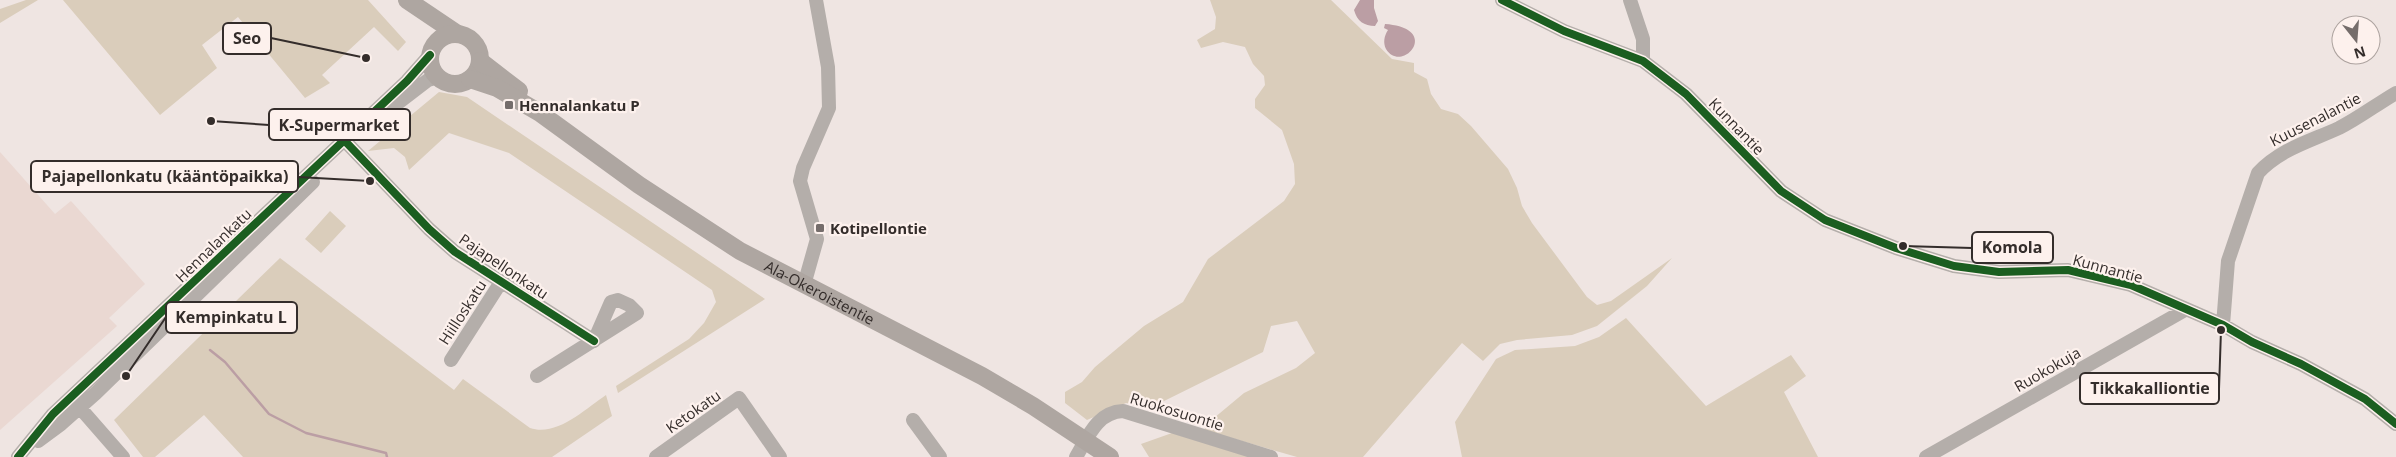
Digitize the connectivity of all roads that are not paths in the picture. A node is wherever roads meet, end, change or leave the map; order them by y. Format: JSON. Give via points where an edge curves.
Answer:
{"nodes":[{"id":1,"x":406,"y":0,"type":"edge"},
{"id":2,"x":816,"y":0,"type":"edge"},
{"id":3,"x":1502,"y":0,"type":"edge"},
{"id":4,"x":1630,"y":0,"type":"edge"},
{"id":5,"x":456,"y":34,"type":"junction"},
{"id":6,"x":433,"y":49,"type":"junction"},
{"id":7,"x":480,"y":61,"type":"junction"},
{"id":8,"x":1643,"y":61,"type":"junction"},
{"id":9,"x":438,"y":77,"type":"junction"},
{"id":10,"x":470,"y":79,"type":"junction"},
{"id":11,"x":2396,"y":93,"type":"edge"},
{"id":12,"x":540,"y":113,"type":"junction"},
{"id":13,"x":347,"y":143,"type":"junction"},
{"id":14,"x":501,"y":282,"type":"junction"},
{"id":15,"x":804,"y":285,"type":"junction"},
{"id":16,"x":2185,"y":310,"type":"junction"},
{"id":17,"x":2223,"y":325,"type":"junction"},
{"id":18,"x":450,"y":360,"type":"dead end"},
{"id":19,"x":537,"y":376,"type":"dead end"},
{"id":20,"x":75,"y":403,"type":"junction"},
{"id":21,"x":913,"y":420,"type":"dead end"},
{"id":22,"x":2396,"y":424,"type":"edge"},
{"id":23,"x":1086,"y":440,"type":"junction"},
{"id":24,"x":21,"y":455,"type":"edge"},
{"id":25,"x":123,"y":457,"type":"edge"},
{"id":26,"x":656,"y":457,"type":"edge"},
{"id":27,"x":780,"y":457,"type":"edge"},
{"id":28,"x":940,"y":457,"type":"edge"},
{"id":29,"x":1076,"y":457,"type":"edge"},
{"id":30,"x":1110,"y":457,"type":"edge"},
{"id":31,"x":1271,"y":457,"type":"edge"},
{"id":32,"x":1926,"y":457,"type":"edge"}],
"edges":[{"from":1,"to":5,"type":"main road"},
{"from":1,"to":6,"type":"main road"},
{"from":2,"to":15,"type":"street","via":[[828,66],[829,108],[800,182],[817,239]]},
{"from":3,"to":8,"type":"street","name":"Kunnantie","via":[[1564,31]]},
{"from":4,"to":8,"type":"street","via":[[1643,39]]},
{"from":5,"to":6,"type":"main road","via":[[444,36]]},
{"from":5,"to":7,"type":"main road","via":[[471,39],[477,46]]},
{"from":6,"to":9,"type":"main road","via":[[432,69]]},
{"from":6,"to":13,"type":"street","name":"Hennalankatu"},
{"from":7,"to":10,"type":"main road"},
{"from":7,"to":12,"type":"main road","name":"Ala-Okeroistentie","via":[[509,82]]},
{"from":8,"to":16,"type":"street","name":"Kunnantie","via":[[1686,94],[1781,191],[1825,220],[1896,248],[1954,266],[1999,272],[2068,270],[2130,285]]},
{"from":9,"to":10,"type":"main road","via":[[456,84]]},
{"from":9,"to":13,"type":"street","name":"Hennalankatu","via":[[404,97]]},
{"from":10,"to":12,"type":"main road","name":"Ala-Okeroistentie","via":[[503,90]]},
{"from":11,"to":17,"type":"street","name":"Kuusenalantie","via":[[2341,127],[2282,152],[2258,173],[2228,261]]},
{"from":12,"to":15,"type":"main road","name":"Ala-Okeroistentie","via":[[687,217],[740,251]]},
{"from":13,"to":14,"type":"street","name":"Pajapellonkatu","via":[[429,229],[455,252]]},
{"from":13,"to":20,"type":"street","name":"Hennalankatu"},
{"from":14,"to":18,"type":"street","name":"Hiilloskatu"},
{"from":14,"to":19,"type":"street","name":"Pajapellonkatu","via":[[594,341]]},
{"from":15,"to":23,"type":"main road","name":"Ala-Okeroistentie","via":[[982,376]]},
{"from":16,"to":17,"type":"street","name":"Kunnantie"},
{"from":16,"to":32,"type":"street","name":"Ruokokuja"},
{"from":17,"to":22,"type":"street","name":"Kunnantie","via":[[2365,399]]},
{"from":20,"to":24,"type":"street","name":"Hennalankatu"},
{"from":20,"to":25,"type":"street"},
{"from":21,"to":28,"type":"street"},
{"from":23,"to":29,"type":"street","name":"Ruokosuontie"},
{"from":23,"to":30,"type":"main road","name":"Ala-Okeroistentie"},
{"from":23,"to":31,"type":"street","name":"Ruokosuontie","via":[[1103,416],[1112,411],[1122,411]]},
{"from":26,"to":27,"type":"street","name":"Ketokatu","via":[[739,398]]}]}
